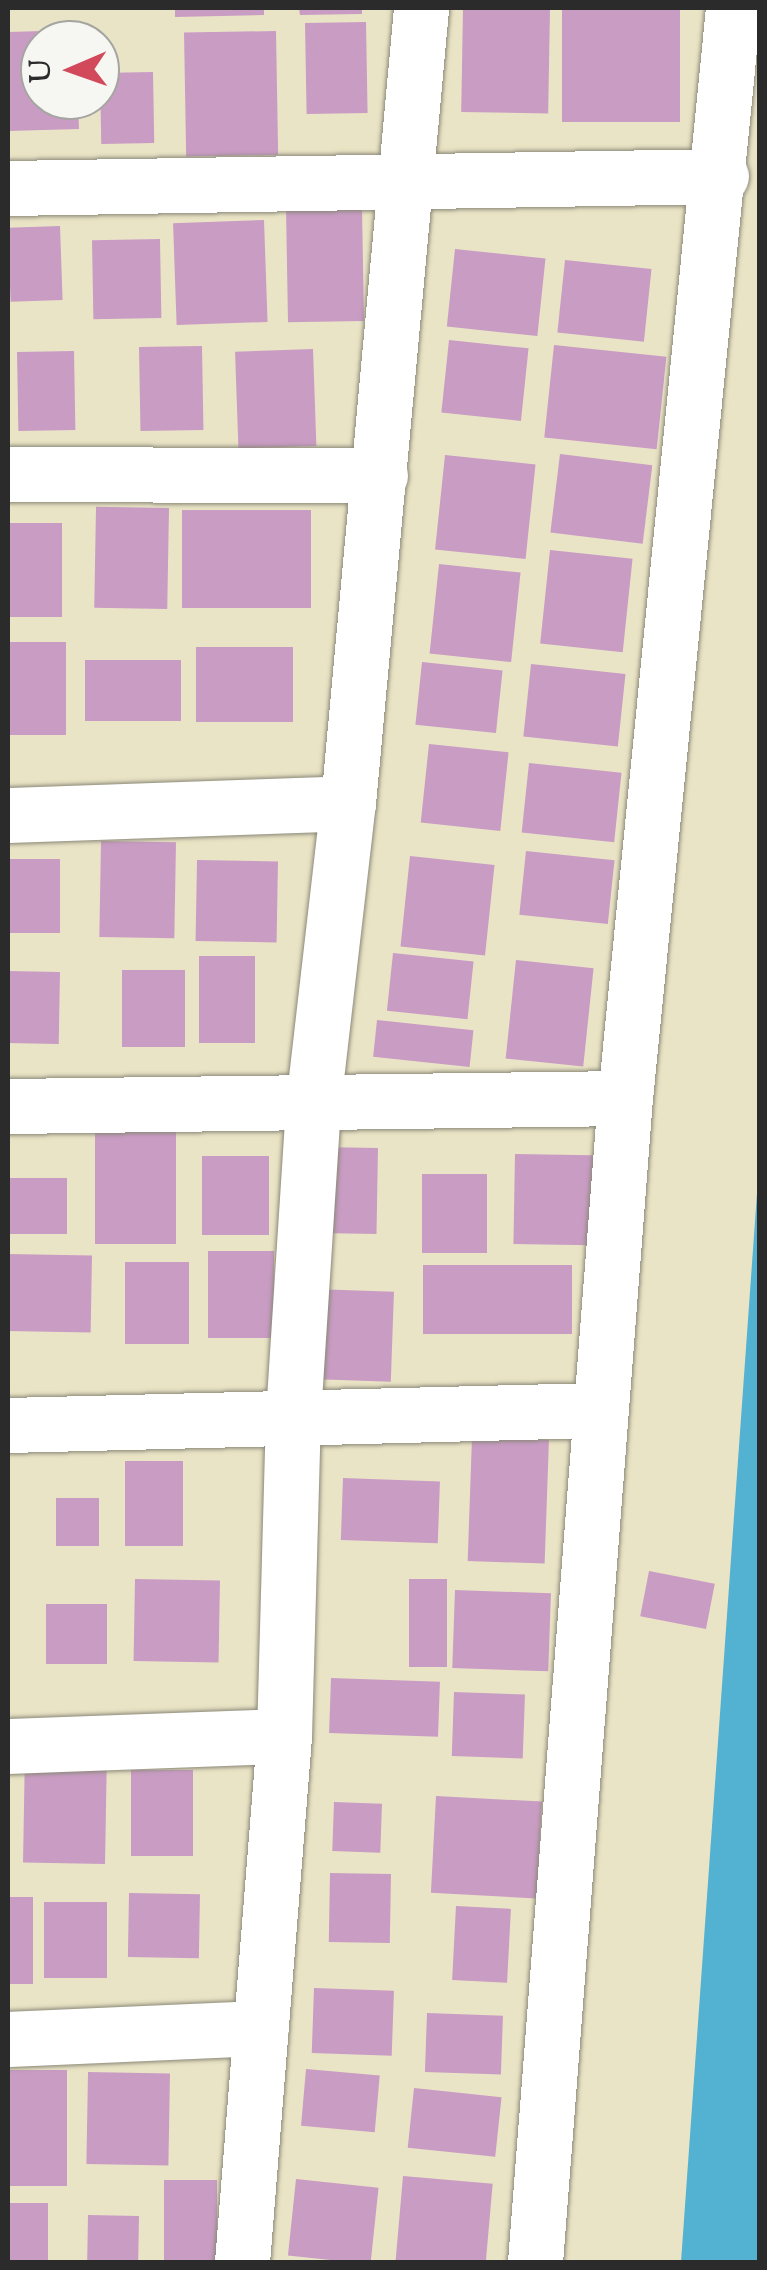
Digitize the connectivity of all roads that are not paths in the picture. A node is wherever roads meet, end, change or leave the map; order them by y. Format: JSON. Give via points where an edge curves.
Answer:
{"nodes":[{"id":1,"x":421,"y":8,"type":"edge"},
{"id":2,"x":733,"y":8,"type":"edge"},
{"id":3,"x":720,"y":176,"type":"junction"},
{"id":4,"x":408,"y":180,"type":"junction"},
{"id":5,"x":8,"y":188,"type":"edge"},
{"id":6,"x":8,"y":474,"type":"edge"},
{"id":7,"x":380,"y":475,"type":"junction"},
{"id":8,"x":348,"y":804,"type":"junction"},
{"id":9,"x":8,"y":816,"type":"edge"},
{"id":10,"x":625,"y":1098,"type":"junction"},
{"id":11,"x":313,"y":1104,"type":"junction"},
{"id":12,"x":8,"y":1106,"type":"edge"},
{"id":13,"x":598,"y":1410,"type":"junction"},
{"id":14,"x":293,"y":1415,"type":"junction"},
{"id":15,"x":8,"y":1425,"type":"edge"},
{"id":16,"x":284,"y":1736,"type":"junction"},
{"id":17,"x":8,"y":1746,"type":"edge"},
{"id":18,"x":261,"y":2028,"type":"junction"},
{"id":19,"x":8,"y":2039,"type":"edge"},
{"id":20,"x":242,"y":2262,"type":"edge"},
{"id":21,"x":535,"y":2262,"type":"edge"}],
"edges":[{"from":1,"to":4,"type":"street"},
{"from":2,"to":3,"type":"street"},
{"from":3,"to":4,"type":"street"},
{"from":3,"to":10,"type":"street"},
{"from":4,"to":5,"type":"street"},
{"from":4,"to":7,"type":"street"},
{"from":6,"to":7,"type":"street"},
{"from":7,"to":8,"type":"street"},
{"from":8,"to":9,"type":"street"},
{"from":8,"to":11,"type":"street"},
{"from":10,"to":11,"type":"street"},
{"from":10,"to":13,"type":"street"},
{"from":11,"to":12,"type":"street"},
{"from":11,"to":14,"type":"street"},
{"from":13,"to":14,"type":"street"},
{"from":13,"to":21,"type":"street"},
{"from":14,"to":15,"type":"street"},
{"from":14,"to":16,"type":"street"},
{"from":16,"to":17,"type":"street"},
{"from":16,"to":18,"type":"street"},
{"from":18,"to":19,"type":"street"},
{"from":18,"to":20,"type":"street"}]}
